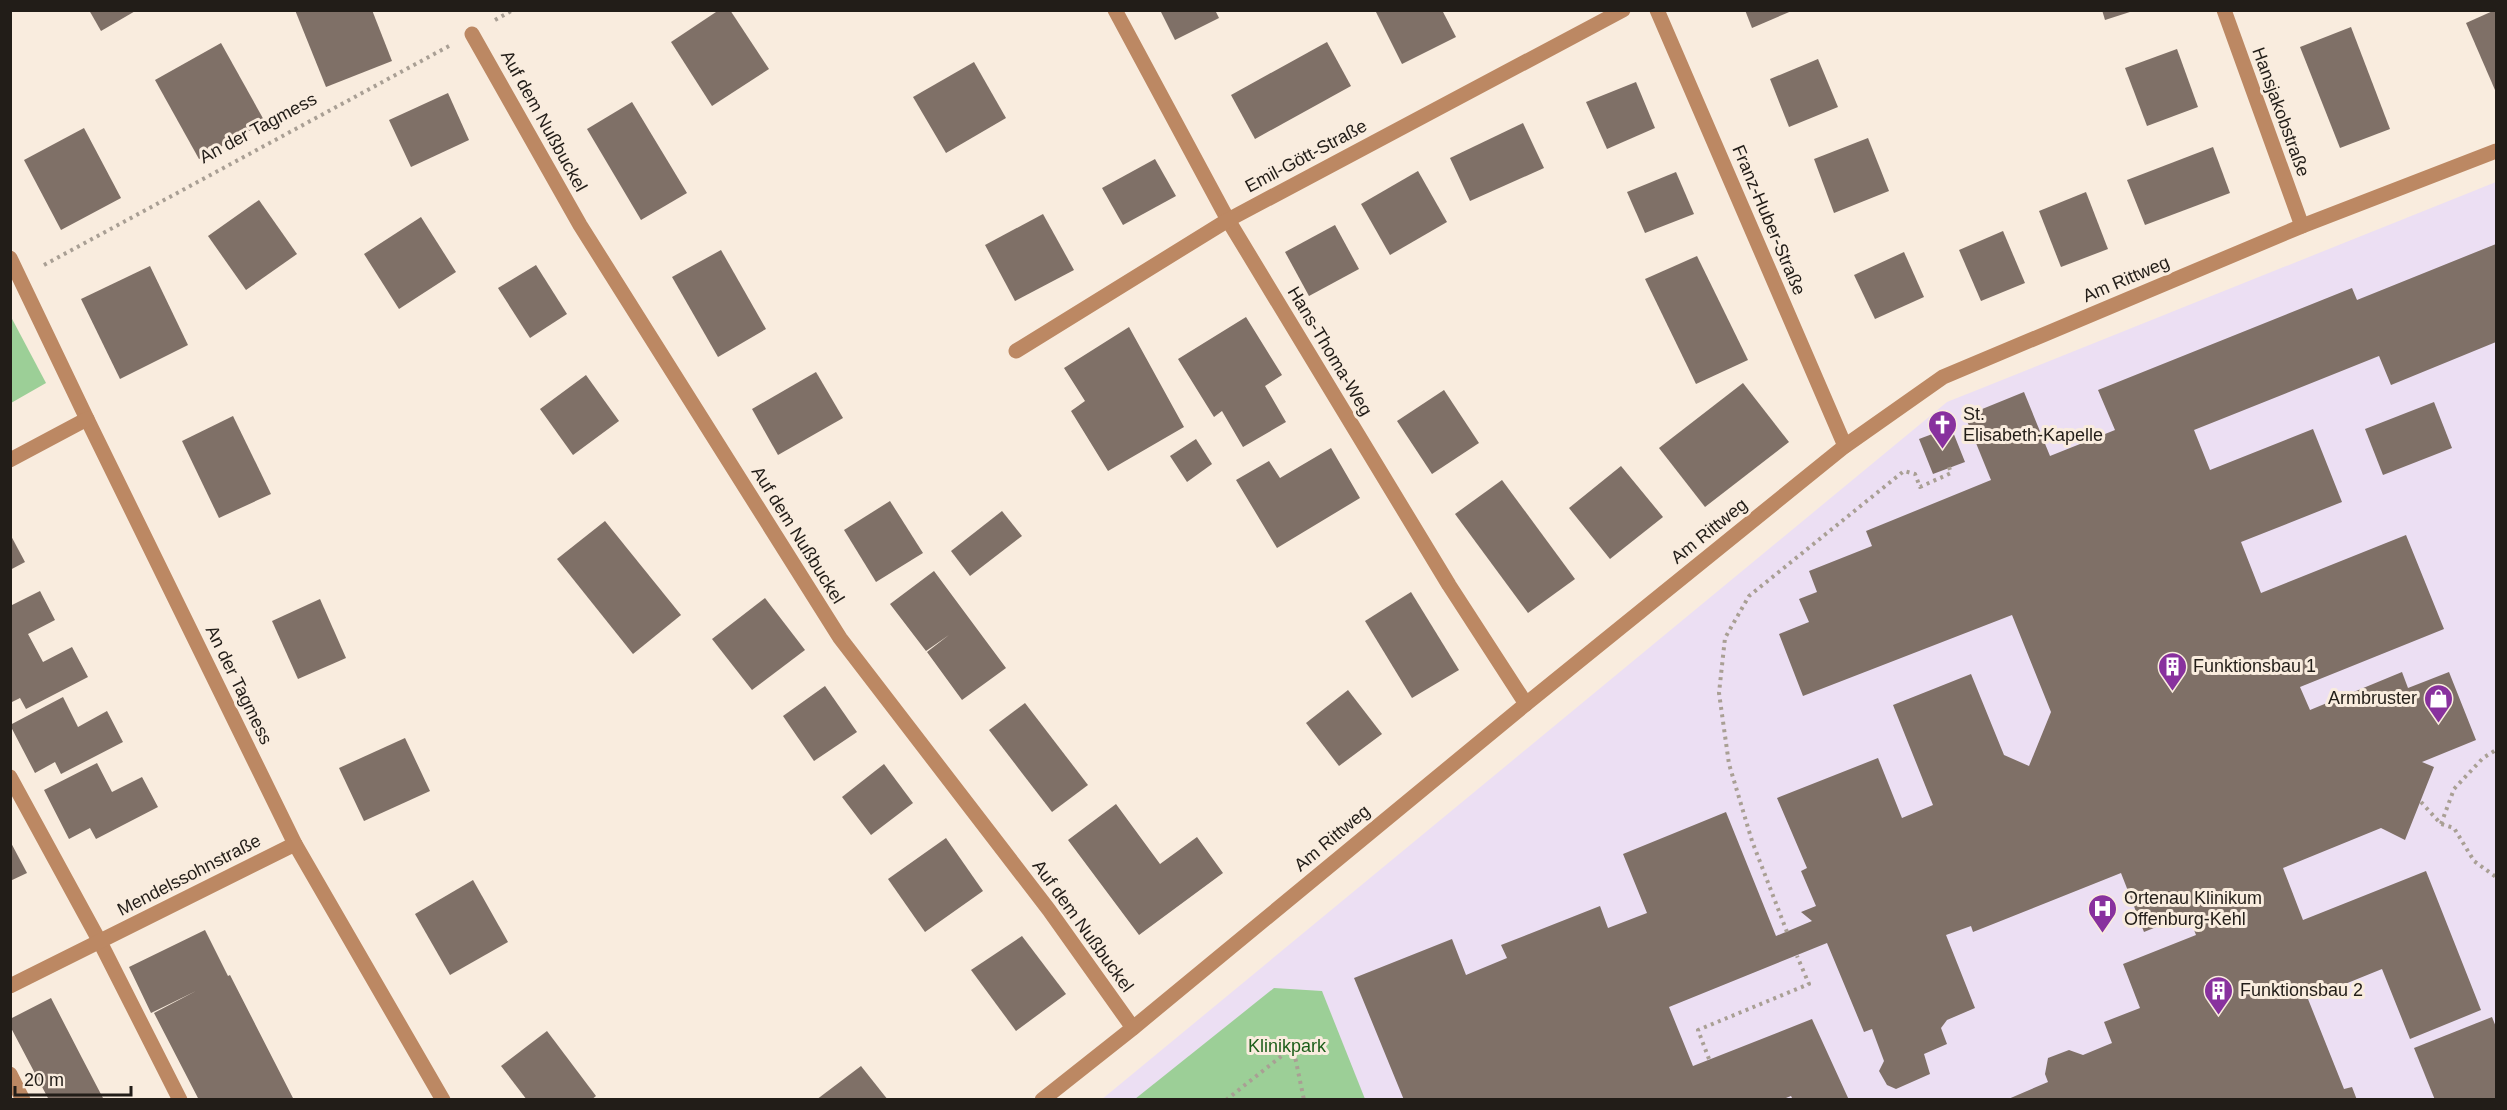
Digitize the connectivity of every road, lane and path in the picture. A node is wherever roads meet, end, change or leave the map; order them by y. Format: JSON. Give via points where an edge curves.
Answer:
{"nodes":[{"id":1,"x":513,"y":10,"type":"edge"},
{"id":2,"x":1115,"y":10,"type":"edge"},
{"id":3,"x":1623,"y":10,"type":"edge"},
{"id":4,"x":1657,"y":10,"type":"edge"},
{"id":5,"x":2224,"y":10,"type":"edge"},
{"id":6,"x":472,"y":34,"type":"junction"},
{"id":7,"x":2496,"y":151,"type":"edge"},
{"id":8,"x":1228,"y":220,"type":"junction"},
{"id":9,"x":2302,"y":226,"type":"junction"},
{"id":10,"x":10,"y":258,"type":"edge"},
{"id":11,"x":20,"y":278,"type":"junction"},
{"id":12,"x":1016,"y":351,"type":"dead end"},
{"id":13,"x":87,"y":419,"type":"junction"},
{"id":14,"x":1845,"y":446,"type":"junction"},
{"id":15,"x":10,"y":460,"type":"edge"},
{"id":16,"x":1948,"y":467,"type":"dead end"},
{"id":17,"x":1526,"y":704,"type":"junction"},
{"id":18,"x":2496,"y":750,"type":"edge"},
{"id":19,"x":10,"y":777,"type":"edge"},
{"id":20,"x":2421,"y":802,"type":"dead end"},
{"id":21,"x":2441,"y":824,"type":"junction"},
{"id":22,"x":295,"y":844,"type":"junction"},
{"id":23,"x":2496,"y":877,"type":"edge"},
{"id":24,"x":1787,"y":932,"type":"dead end"},
{"id":25,"x":100,"y":942,"type":"junction"},
{"id":26,"x":1797,"y":956,"type":"dead end"},
{"id":27,"x":10,"y":986,"type":"edge"},
{"id":28,"x":1133,"y":1028,"type":"junction"},
{"id":29,"x":1709,"y":1059,"type":"dead end"},
{"id":30,"x":10,"y":1074,"type":"edge"},
{"id":31,"x":23,"y":1100,"type":"edge"},
{"id":32,"x":180,"y":1100,"type":"edge"},
{"id":33,"x":443,"y":1100,"type":"edge"},
{"id":34,"x":1042,"y":1100,"type":"edge"},
{"id":35,"x":1226,"y":1100,"type":"edge"},
{"id":36,"x":1304,"y":1100,"type":"edge"}],
"edges":[{"from":1,"to":6,"type":"path","name":"An der Tagmess"},
{"from":2,"to":8,"type":"street","name":"Hans-Thoma-Weg"},
{"from":3,"to":8,"type":"street","name":"Emil-Gött-Straße"},
{"from":4,"to":14,"type":"street","name":"Franz-Huber-Straße"},
{"from":5,"to":9,"type":"street","name":"Hansjakobstraße"},
{"from":6,"to":11,"type":"path","name":"An der Tagmess"},
{"from":6,"to":28,"type":"street","name":"Auf dem Nußbuckel","via":[[580,225],[840,638],[1049,910]]},
{"from":7,"to":9,"type":"street","name":"Am Rittweg"},
{"from":8,"to":12,"type":"street","name":"Emil-Gött-Straße"},
{"from":8,"to":17,"type":"street","name":"Hans-Thoma-Weg","via":[[1449,585]]},
{"from":9,"to":14,"type":"street","name":"Am Rittweg","via":[[1943,376]]},
{"from":10,"to":11,"type":"street","name":"An der Tagmess"},
{"from":11,"to":13,"type":"street","name":"An der Tagmess"},
{"from":13,"to":15,"type":"street"},
{"from":13,"to":22,"type":"street","name":"An der Tagmess"},
{"from":14,"to":17,"type":"street","name":"Am Rittweg"},
{"from":16,"to":24,"type":"path","via":[[1951,473],[1920,487],[1915,474],[1904,471],[1749,596],[1725,638],[1719,693],[1729,764],[1752,842]]},
{"from":17,"to":28,"type":"street","name":"Am Rittweg"},
{"from":18,"to":21,"type":"path","via":[[2454,789]]},
{"from":19,"to":25,"type":"street"},
{"from":20,"to":21,"type":"path"},
{"from":21,"to":23,"type":"path","via":[[2454,828],[2475,861]]},
{"from":22,"to":25,"type":"street","name":"Mendelssohnstraße"},
{"from":22,"to":33,"type":"street","name":"An der Tagmess"},
{"from":25,"to":27,"type":"street","name":"Mendelssohnstraße"},
{"from":25,"to":32,"type":"street"},
{"from":26,"to":29,"type":"path","via":[[1809,984],[1698,1030]]},
{"from":28,"to":34,"type":"street","name":"Am Rittweg"},
{"from":30,"to":31,"type":"street"},
{"from":35,"to":36,"type":"path","via":[[1293,1047]]}]}
